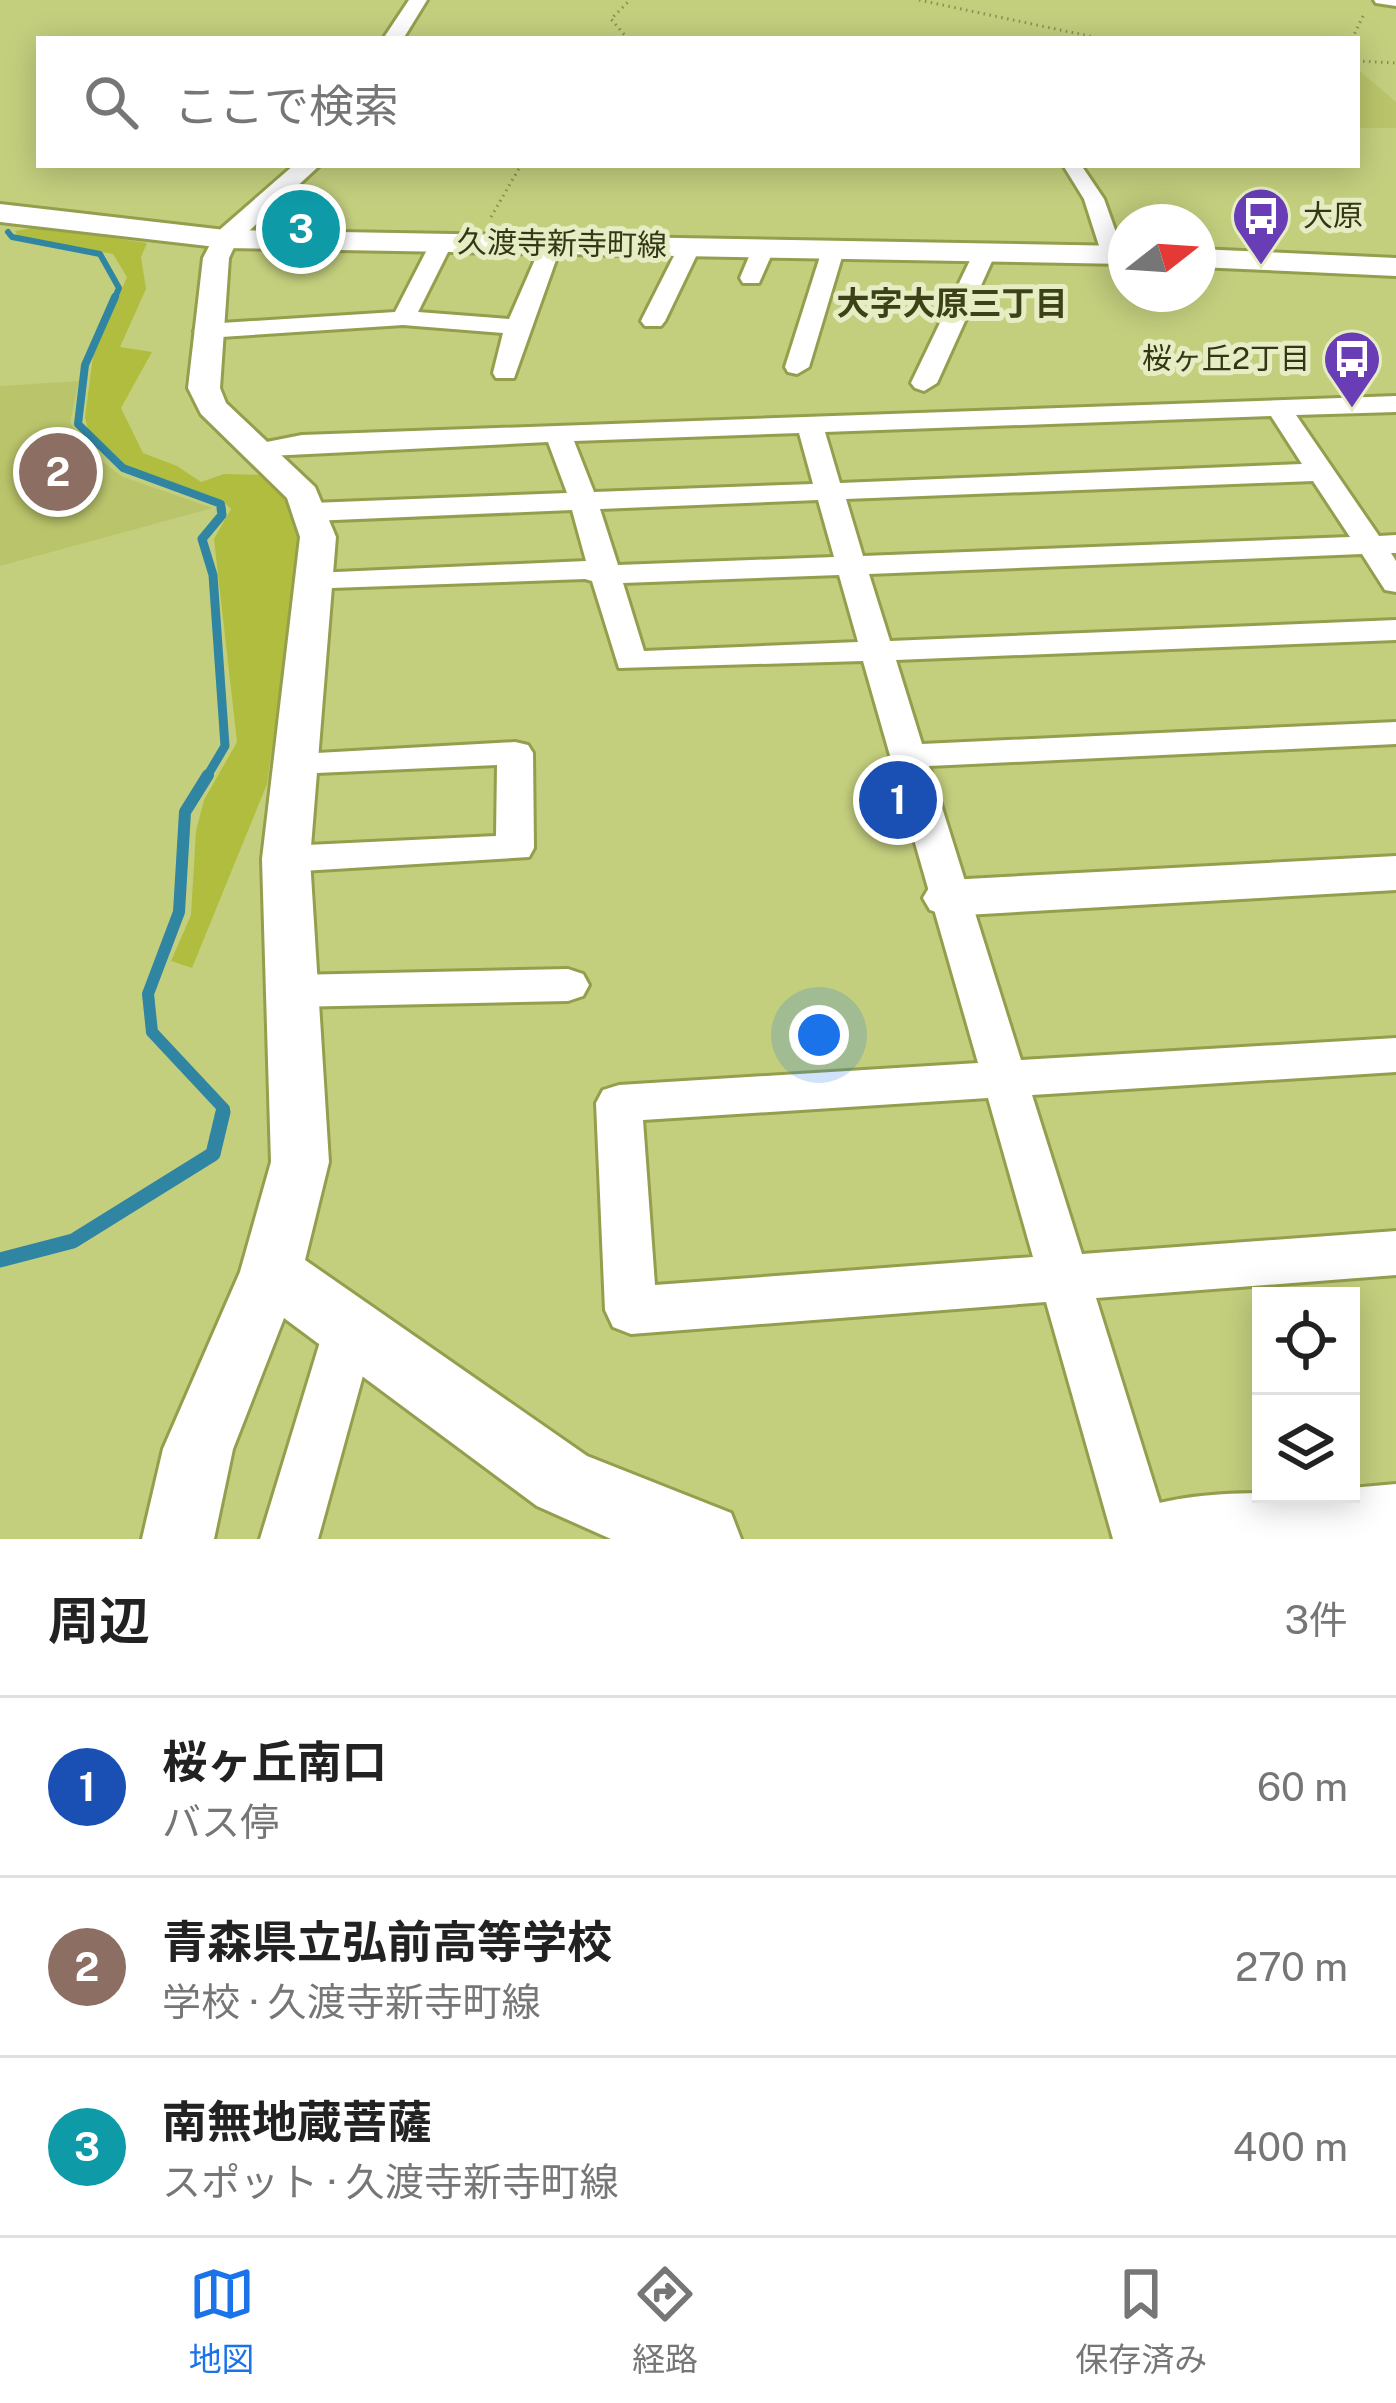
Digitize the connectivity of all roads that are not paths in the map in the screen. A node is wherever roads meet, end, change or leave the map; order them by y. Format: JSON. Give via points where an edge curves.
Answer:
{"nodes":[{"id":1,"x":418,"y":0,"type":"edge"},
{"id":2,"x":1381,"y":0,"type":"edge"},
{"id":3,"x":1396,"y":2,"type":"edge"},
{"id":4,"x":395,"y":36,"type":"edge"},
{"id":5,"x":305,"y":168,"type":"edge"},
{"id":6,"x":1074,"y":168,"type":"edge"},
{"id":7,"x":0,"y":213,"type":"edge"},
{"id":8,"x":1108,"y":229,"type":"edge"},
{"id":9,"x":225,"y":238,"type":"junction"},
{"id":10,"x":442,"y":242,"type":"junction"},
{"id":11,"x":551,"y":243,"type":"junction"},
{"id":12,"x":690,"y":246,"type":"junction"},
{"id":13,"x":764,"y":247,"type":"junction"},
{"id":14,"x":834,"y":247,"type":"junction"},
{"id":15,"x":986,"y":250,"type":"junction"},
{"id":16,"x":1108,"y":255,"type":"edge"},
{"id":17,"x":1216,"y":260,"type":"edge"},
{"id":18,"x":1396,"y":268,"type":"edge"},
{"id":19,"x":751,"y":278,"type":"dead end"},
{"id":20,"x":403,"y":318,"type":"junction"},
{"id":21,"x":653,"y":321,"type":"dead end"},
{"id":22,"x":517,"y":328,"type":"junction"},
{"id":23,"x":206,"y":331,"type":"junction"},
{"id":24,"x":797,"y":367,"type":"dead end"},
{"id":25,"x":505,"y":373,"type":"dead end"},
{"id":26,"x":924,"y":383,"type":"dead end"},
{"id":27,"x":1396,"y":404,"type":"edge"},
{"id":28,"x":1276,"y":405,"type":"junction"},
{"id":29,"x":808,"y":424,"type":"junction"},
{"id":30,"x":558,"y":434,"type":"junction"},
{"id":31,"x":261,"y":451,"type":"junction"},
{"id":32,"x":1321,"y":472,"type":"junction"},
{"id":33,"x":827,"y":491,"type":"junction"},
{"id":34,"x":583,"y":499,"type":"junction"},
{"id":35,"x":312,"y":512,"type":"junction"},
{"id":36,"x":1383,"y":544,"type":"edge"},
{"id":37,"x":848,"y":568,"type":"junction"},
{"id":38,"x":605,"y":575,"type":"junction"},
{"id":39,"x":314,"y":582,"type":"junction"},
{"id":40,"x":1396,"y":583,"type":"edge"},
{"id":41,"x":1396,"y":630,"type":"edge"},
{"id":42,"x":874,"y":653,"type":"junction"},
{"id":43,"x":1396,"y":733,"type":"edge"},
{"id":44,"x":905,"y":756,"type":"junction"},
{"id":45,"x":294,"y":763,"type":"junction"},
{"id":46,"x":286,"y":859,"type":"junction"},
{"id":47,"x":1396,"y":873,"type":"edge"},
{"id":48,"x":948,"y":898,"type":"junction"},
{"id":49,"x":568,"y":985,"type":"dead end"},
{"id":50,"x":293,"y":991,"type":"junction"},
{"id":51,"x":1396,"y":1054,"type":"edge"},
{"id":52,"x":1003,"y":1078,"type":"junction"},
{"id":53,"x":1396,"y":1253,"type":"edge"},
{"id":54,"x":271,"y":1272,"type":"junction"},
{"id":55,"x":1063,"y":1279,"type":"junction"},
{"id":56,"x":350,"y":1332,"type":"junction"},
{"id":57,"x":1396,"y":1520,"type":"edge"},
{"id":58,"x":178,"y":1539,"type":"edge"},
{"id":59,"x":289,"y":1539,"type":"edge"},
{"id":60,"x":705,"y":1539,"type":"edge"},
{"id":61,"x":1142,"y":1539,"type":"edge"},
{"id":62,"x":1154,"y":1539,"type":"edge"}],
"edges":[{"from":1,"to":4,"type":"street"},
{"from":2,"to":3,"type":"street"},
{"from":5,"to":9,"type":"street"},
{"from":6,"to":8,"type":"street"},
{"from":7,"to":9,"type":"main road","name":"久渡寺新寺町線"},
{"from":9,"to":10,"type":"main road","name":"久渡寺新寺町線"},
{"from":9,"to":23,"type":"street"},
{"from":10,"to":11,"type":"main road","name":"久渡寺新寺町線"},
{"from":10,"to":20,"type":"street"},
{"from":11,"to":12,"type":"main road","name":"久渡寺新寺町線"},
{"from":11,"to":22,"type":"street"},
{"from":12,"to":13,"type":"main road","name":"久渡寺新寺町線"},
{"from":12,"to":21,"type":"street"},
{"from":13,"to":14,"type":"main road","name":"久渡寺新寺町線"},
{"from":13,"to":19,"type":"street"},
{"from":14,"to":15,"type":"main road","name":"久渡寺新寺町線"},
{"from":14,"to":24,"type":"street"},
{"from":15,"to":16,"type":"main road","name":"久渡寺新寺町線"},
{"from":15,"to":26,"type":"street"},
{"from":17,"to":18,"type":"main road"},
{"from":20,"to":22,"type":"street"},
{"from":20,"to":23,"type":"street"},
{"from":22,"to":25,"type":"street"},
{"from":23,"to":31,"type":"street","via":[[204,388],[212,407]]},
{"from":27,"to":28,"type":"street"},
{"from":28,"to":29,"type":"street"},
{"from":28,"to":32,"type":"street"},
{"from":29,"to":30,"type":"street"},
{"from":29,"to":33,"type":"street"},
{"from":30,"to":31,"type":"street"},
{"from":30,"to":34,"type":"street"},
{"from":31,"to":35,"type":"street"},
{"from":32,"to":33,"type":"street"},
{"from":32,"to":36,"type":"street"},
{"from":33,"to":34,"type":"street"},
{"from":33,"to":37,"type":"street"},
{"from":34,"to":35,"type":"street"},
{"from":34,"to":38,"type":"street"},
{"from":35,"to":39,"type":"street"},
{"from":36,"to":37,"type":"street"},
{"from":36,"to":40,"type":"street"},
{"from":37,"to":38,"type":"street"},
{"from":37,"to":42,"type":"street"},
{"from":38,"to":39,"type":"street"},
{"from":38,"to":42,"type":"street","via":[[631,661]]},
{"from":39,"to":45,"type":"street"},
{"from":41,"to":42,"type":"street"},
{"from":42,"to":44,"type":"street"},
{"from":43,"to":44,"type":"street"},
{"from":44,"to":48,"type":"street"},
{"from":45,"to":46,"type":"street"},
{"from":45,"to":46,"type":"street","via":[[515,753],[515,848]]},
{"from":46,"to":50,"type":"street"},
{"from":47,"to":48,"type":"street"},
{"from":48,"to":52,"type":"street"},
{"from":49,"to":50,"type":"street"},
{"from":50,"to":54,"type":"street","via":[[300,1162]]},
{"from":51,"to":52,"type":"street"},
{"from":52,"to":55,"type":"street"},
{"from":52,"to":55,"type":"street","via":[[619,1103],[631,1310]]},
{"from":53,"to":55,"type":"street"},
{"from":54,"to":56,"type":"street"},
{"from":54,"to":58,"type":"street","via":[[198,1449]]},
{"from":55,"to":61,"type":"street"},
{"from":56,"to":59,"type":"street"},
{"from":56,"to":60,"type":"street","via":[[562,1481]]},
{"from":57,"to":62,"type":"street"}]}
